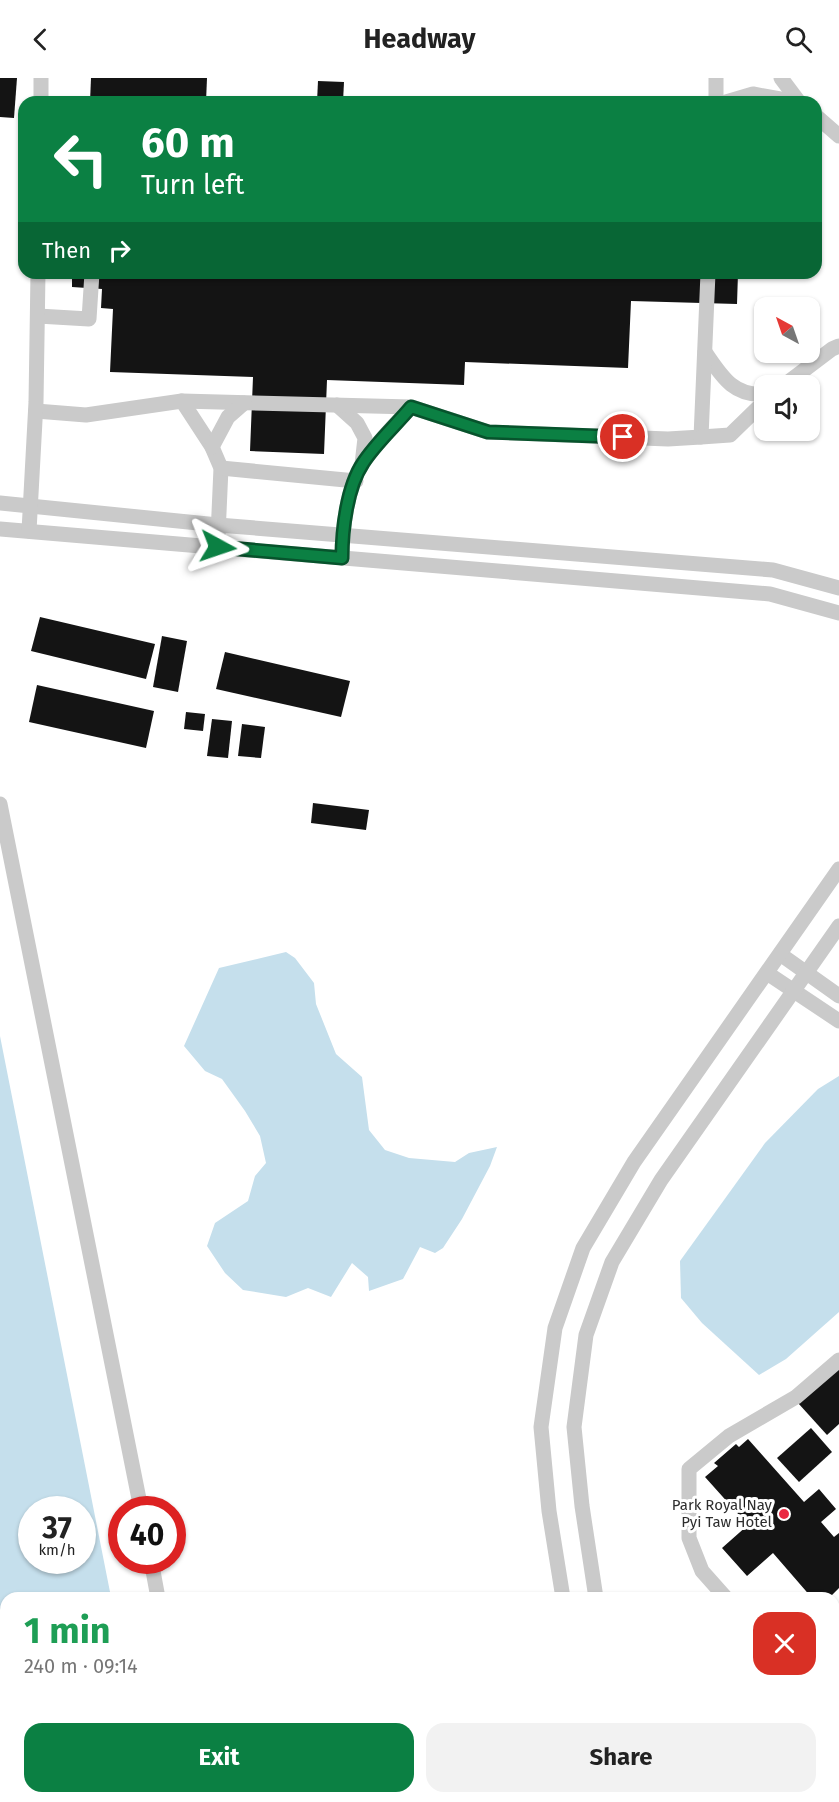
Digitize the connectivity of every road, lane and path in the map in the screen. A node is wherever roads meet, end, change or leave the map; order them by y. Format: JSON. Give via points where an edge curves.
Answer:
{"nodes":[{"id":1,"x":41,"y":78,"type":"edge"},
{"id":2,"x":716,"y":78,"type":"edge"},
{"id":3,"x":781,"y":78,"type":"edge"},
{"id":4,"x":41,"y":96,"type":"edge"},
{"id":5,"x":716,"y":96,"type":"edge"},
{"id":6,"x":746,"y":96,"type":"edge"},
{"id":7,"x":764,"y":96,"type":"edge"},
{"id":8,"x":794,"y":96,"type":"edge"},
{"id":9,"x":822,"y":121,"type":"edge"},
{"id":10,"x":839,"y":136,"type":"edge"},
{"id":11,"x":38,"y":279,"type":"edge"},
{"id":12,"x":92,"y":279,"type":"edge"},
{"id":13,"x":708,"y":279,"type":"edge"},
{"id":14,"x":38,"y":316,"type":"junction"},
{"id":15,"x":839,"y":346,"type":"edge"},
{"id":16,"x":705,"y":352,"type":"junction"},
{"id":17,"x":798,"y":375,"type":"edge"},
{"id":18,"x":754,"y":395,"type":"edge"},
{"id":19,"x":182,"y":401,"type":"junction"},
{"id":20,"x":244,"y":403,"type":"junction"},
{"id":21,"x":338,"y":405,"type":"junction"},
{"id":22,"x":411,"y":407,"type":"junction"},
{"id":23,"x":36,"y":411,"type":"junction"},
{"id":24,"x":754,"y":412,"type":"edge"},
{"id":25,"x":701,"y":437,"type":"junction"},
{"id":26,"x":212,"y":447,"type":"junction"},
{"id":27,"x":362,"y":464,"type":"junction"},
{"id":28,"x":221,"y":468,"type":"junction"},
{"id":29,"x":356,"y":481,"type":"junction"},
{"id":30,"x":0,"y":503,"type":"edge"},
{"id":31,"x":30,"y":506,"type":"junction"},
{"id":32,"x":218,"y":525,"type":"junction"},
{"id":33,"x":0,"y":529,"type":"edge"},
{"id":34,"x":29,"y":531,"type":"junction"},
{"id":35,"x":342,"y":535,"type":"junction"},
{"id":36,"x":218,"y":547,"type":"junction"},
{"id":37,"x":342,"y":558,"type":"junction"},
{"id":38,"x":839,"y":588,"type":"edge"},
{"id":39,"x":839,"y":613,"type":"edge"},
{"id":40,"x":0,"y":804,"type":"edge"},
{"id":41,"x":839,"y":869,"type":"edge"},
{"id":42,"x":839,"y":926,"type":"edge"},
{"id":43,"x":780,"y":954,"type":"junction"},
{"id":44,"x":767,"y":973,"type":"junction"},
{"id":45,"x":807,"y":973,"type":"junction"},
{"id":46,"x":794,"y":990,"type":"junction"},
{"id":47,"x":839,"y":996,"type":"edge"},
{"id":48,"x":839,"y":1021,"type":"edge"},
{"id":49,"x":839,"y":1360,"type":"edge"},
{"id":50,"x":138,"y":1496,"type":"edge"},
{"id":51,"x":154,"y":1574,"type":"edge"},
{"id":52,"x":157,"y":1592,"type":"edge"},
{"id":53,"x":562,"y":1592,"type":"edge"},
{"id":54,"x":595,"y":1592,"type":"edge"},
{"id":55,"x":721,"y":1592,"type":"edge"}],
"edges":[{"from":1,"to":4,"type":"street"},
{"from":2,"to":5,"type":"street"},
{"from":3,"to":8,"type":"street"},
{"from":6,"to":7,"type":"street"},
{"from":9,"to":10,"type":"street"},
{"from":11,"to":14,"type":"street"},
{"from":12,"to":14,"type":"street","via":[[89,318]]},
{"from":13,"to":16,"type":"street"},
{"from":14,"to":23,"type":"street"},
{"from":15,"to":17,"type":"street"},
{"from":16,"to":18,"type":"street","via":[[727,383]]},
{"from":16,"to":25,"type":"street"},
{"from":19,"to":20,"type":"street"},
{"from":19,"to":23,"type":"street","via":[[86,415]]},
{"from":19,"to":26,"type":"street"},
{"from":20,"to":21,"type":"street"},
{"from":20,"to":26,"type":"street","via":[[228,417]]},
{"from":21,"to":22,"type":"street"},
{"from":21,"to":27,"type":"street","via":[[357,423],[365,438]]},
{"from":22,"to":25,"type":"street","via":[[488,432]]},
{"from":22,"to":27,"type":"street"},
{"from":23,"to":31,"type":"street"},
{"from":24,"to":25,"type":"street","via":[[730,435]]},
{"from":26,"to":28,"type":"street"},
{"from":27,"to":29,"type":"street"},
{"from":28,"to":29,"type":"street"},
{"from":28,"to":32,"type":"street"},
{"from":29,"to":35,"type":"street"},
{"from":30,"to":31,"type":"street"},
{"from":31,"to":32,"type":"street"},
{"from":31,"to":34,"type":"street"},
{"from":32,"to":35,"type":"street"},
{"from":32,"to":36,"type":"street"},
{"from":33,"to":34,"type":"street"},
{"from":34,"to":36,"type":"street"},
{"from":35,"to":37,"type":"street"},
{"from":35,"to":38,"type":"street","via":[[773,570]]},
{"from":36,"to":37,"type":"street"},
{"from":37,"to":39,"type":"street","via":[[770,594]]},
{"from":40,"to":50,"type":"street"},
{"from":41,"to":43,"type":"street"},
{"from":42,"to":45,"type":"street"},
{"from":43,"to":44,"type":"street"},
{"from":43,"to":45,"type":"street"},
{"from":44,"to":46,"type":"street"},
{"from":44,"to":53,"type":"street","via":[[623,1181],[583,1248],[555,1328],[541,1427]]},
{"from":45,"to":46,"type":"street"},
{"from":45,"to":47,"type":"street"},
{"from":46,"to":48,"type":"street"},
{"from":46,"to":54,"type":"street","via":[[661,1180],[612,1262],[586,1335],[574,1427]]},
{"from":49,"to":55,"type":"street","via":[[796,1397],[729,1436],[689,1469],[688,1538],[702,1571]]},
{"from":51,"to":52,"type":"street"}]}
